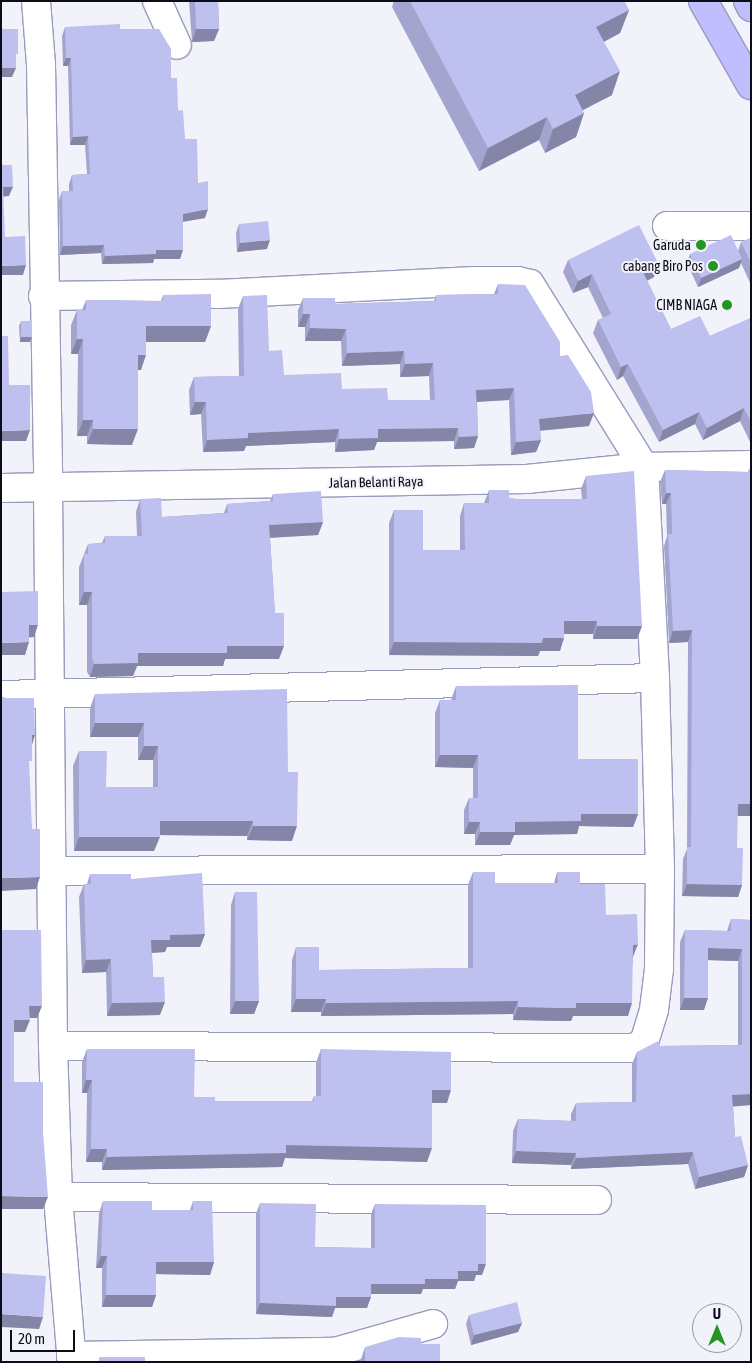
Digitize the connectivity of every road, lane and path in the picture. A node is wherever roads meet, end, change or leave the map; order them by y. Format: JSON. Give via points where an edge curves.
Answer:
{"nodes":[{"id":1,"x":36,"y":1,"type":"edge"},
{"id":2,"x":157,"y":1,"type":"edge"},
{"id":3,"x":703,"y":1,"type":"edge"},
{"id":4,"x":748,"y":1,"type":"edge"},
{"id":5,"x":751,"y":7,"type":"edge"},
{"id":6,"x":177,"y":46,"type":"dead end"},
{"id":7,"x":751,"y":84,"type":"edge"},
{"id":8,"x":667,"y":226,"type":"dead end"},
{"id":9,"x":751,"y":226,"type":"edge"},
{"id":10,"x":43,"y":296,"type":"junction"},
{"id":11,"x":751,"y":465,"type":"edge"},
{"id":12,"x":644,"y":467,"type":"junction"},
{"id":13,"x":48,"y":487,"type":"junction"},
{"id":14,"x":1,"y":488,"type":"edge"},
{"id":15,"x":655,"y":678,"type":"junction"},
{"id":16,"x":51,"y":692,"type":"junction"},
{"id":17,"x":1,"y":694,"type":"edge"},
{"id":18,"x":660,"y":870,"type":"junction"},
{"id":19,"x":52,"y":871,"type":"junction"},
{"id":20,"x":53,"y":1046,"type":"junction"},
{"id":21,"x":58,"y":1197,"type":"junction"},
{"id":22,"x":597,"y":1200,"type":"dead end"},
{"id":23,"x":433,"y":1324,"type":"dead end"},
{"id":24,"x":71,"y":1359,"type":"edge"}],
"edges":[{"from":1,"to":10,"type":"street","via":[[41,65]]},
{"from":2,"to":6,"type":"street"},
{"from":3,"to":7,"type":"main road"},
{"from":4,"to":5,"type":"main road"},
{"from":8,"to":9,"type":"street"},
{"from":10,"to":12,"type":"street","via":[[218,294],[474,281],[530,284],[537,290],[598,398]]},
{"from":10,"to":13,"type":"street"},
{"from":11,"to":12,"type":"street","name":"Jalan Belanti Raya"},
{"from":12,"to":13,"type":"street","name":"Jalan Belanti Raya","via":[[527,479]]},
{"from":12,"to":15,"type":"street"},
{"from":13,"to":14,"type":"street","name":"Jalan Belanti Raya"},
{"from":13,"to":16,"type":"street"},
{"from":15,"to":16,"type":"street"},
{"from":15,"to":18,"type":"street"},
{"from":16,"to":17,"type":"street"},
{"from":16,"to":19,"type":"street"},
{"from":18,"to":19,"type":"street"},
{"from":18,"to":20,"type":"street","via":[[659,969],[654,1010],[644,1042],[634,1048]]},
{"from":19,"to":20,"type":"street"},
{"from":20,"to":21,"type":"street"},
{"from":21,"to":22,"type":"street"},
{"from":21,"to":24,"type":"street"},
{"from":23,"to":24,"type":"street","via":[[335,1352]]}]}
